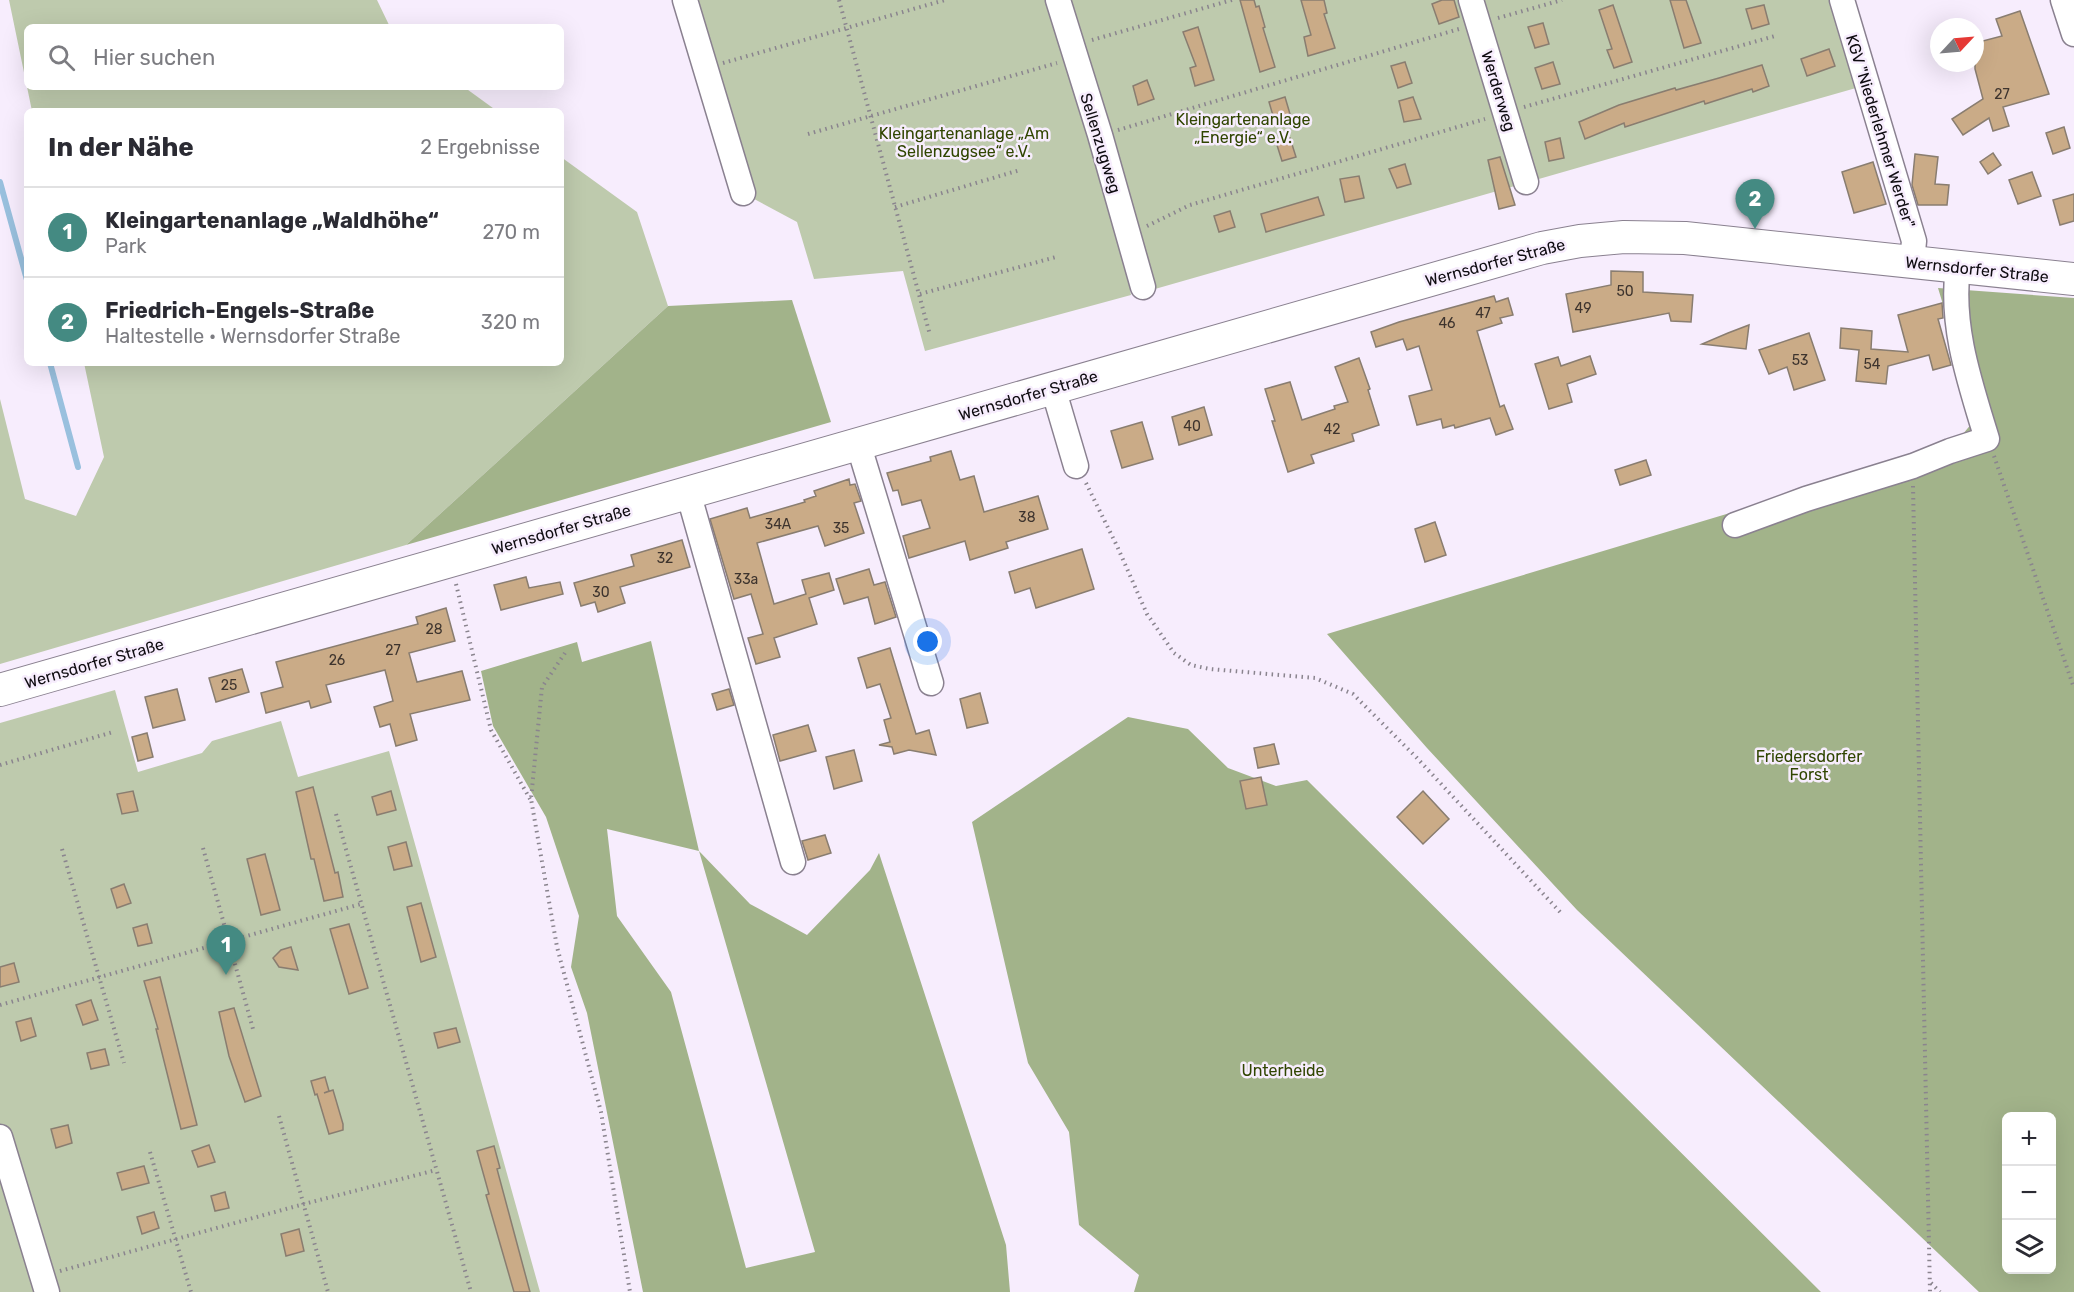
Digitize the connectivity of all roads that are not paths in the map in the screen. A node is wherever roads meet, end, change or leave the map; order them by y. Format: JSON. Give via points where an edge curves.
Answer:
{"nodes":[{"id":1,"x":685,"y":0,"type":"edge"},
{"id":2,"x":1058,"y":0,"type":"edge"},
{"id":3,"x":1471,"y":0,"type":"edge"},
{"id":4,"x":1842,"y":0,"type":"edge"},
{"id":5,"x":2063,"y":0,"type":"edge"},
{"id":6,"x":2074,"y":34,"type":"edge"},
{"id":7,"x":1527,"y":182,"type":"dead end"},
{"id":8,"x":743,"y":194,"type":"dead end"},
{"id":9,"x":1912,"y":262,"type":"junction"},
{"id":10,"x":1958,"y":267,"type":"junction"},
{"id":11,"x":2074,"y":279,"type":"edge"},
{"id":12,"x":1143,"y":287,"type":"dead end"},
{"id":13,"x":1053,"y":388,"type":"junction"},
{"id":14,"x":858,"y":443,"type":"junction"},
{"id":15,"x":1076,"y":466,"type":"road end"},
{"id":16,"x":688,"y":492,"type":"junction"},
{"id":17,"x":1735,"y":525,"type":"dead end"},
{"id":18,"x":931,"y":683,"type":"dead end"},
{"id":19,"x":0,"y":690,"type":"edge"},
{"id":20,"x":793,"y":862,"type":"dead end"},
{"id":21,"x":0,"y":1137,"type":"edge"},
{"id":22,"x":45,"y":1284,"type":"edge"}],
"edges":[{"from":1,"to":8,"type":"street"},
{"from":2,"to":12,"type":"street","name":"Sellenzugweg"},
{"from":3,"to":7,"type":"street","name":"Werderweg"},
{"from":4,"to":9,"type":"street","name":"KGV \"Niederlehmer Werder\"","via":[[1914,242]]},
{"from":5,"to":6,"type":"street"},
{"from":9,"to":10,"type":"main road","name":"Wernsdorfer Straße"},
{"from":9,"to":13,"type":"main road","name":"Wernsdorfer Straße","via":[[1685,238],[1580,241],[1450,273]]},
{"from":10,"to":11,"type":"main road","name":"Wernsdorfer Straße"},
{"from":10,"to":17,"type":"street","via":[[1955,291],[1963,361],[1988,439]]},
{"from":13,"to":14,"type":"main road","name":"Wernsdorfer Straße"},
{"from":13,"to":15,"type":"street"},
{"from":14,"to":16,"type":"main road","name":"Wernsdorfer Straße"},
{"from":14,"to":18,"type":"street"},
{"from":16,"to":19,"type":"main road","name":"Wernsdorfer Straße"},
{"from":16,"to":20,"type":"street"},
{"from":21,"to":22,"type":"street"}]}
